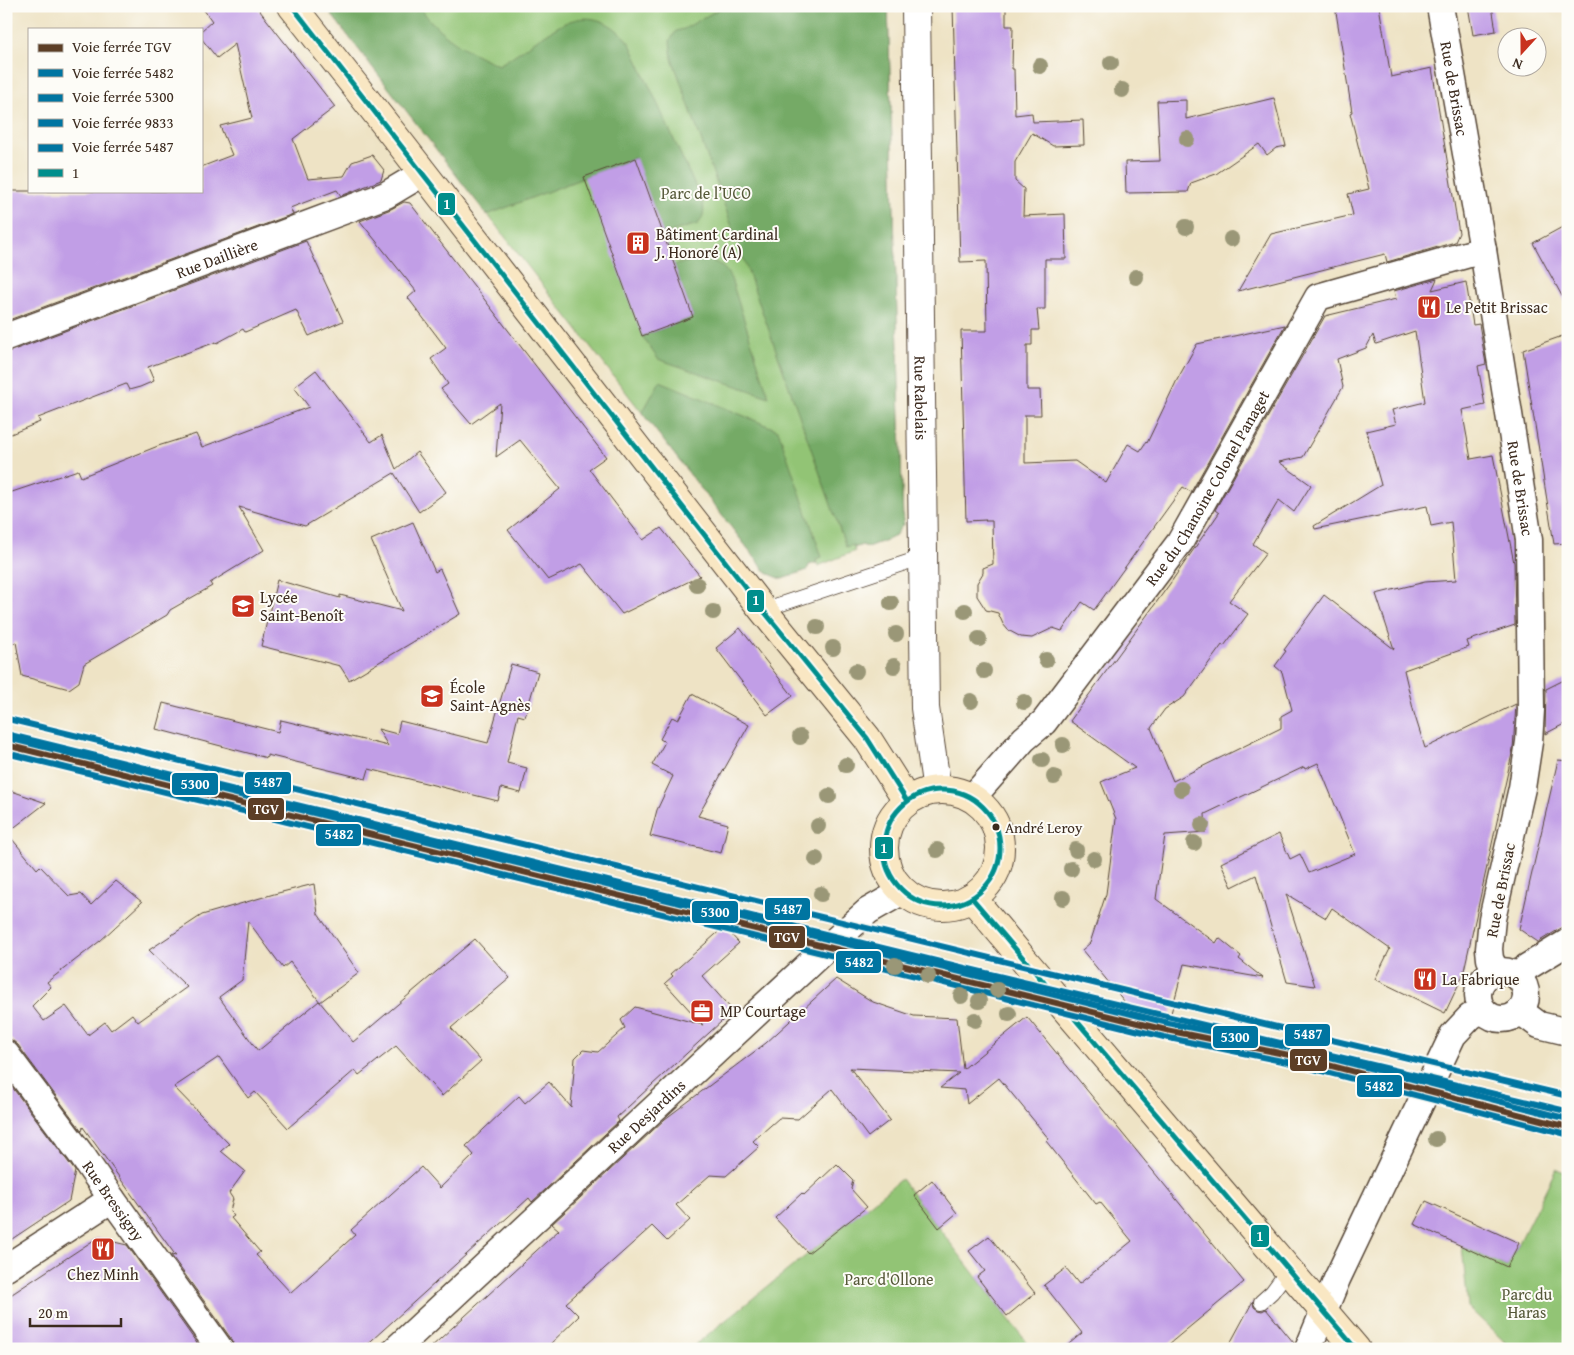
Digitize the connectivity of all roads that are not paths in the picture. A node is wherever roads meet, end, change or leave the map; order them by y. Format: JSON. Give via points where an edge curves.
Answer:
{"nodes":[{"id":1,"x":292,"y":6,"type":"edge"},
{"id":2,"x":916,"y":6,"type":"edge"},
{"id":3,"x":1440,"y":6,"type":"edge"},
{"id":4,"x":423,"y":173,"type":"junction"},
{"id":5,"x":1483,"y":250,"type":"junction"},
{"id":6,"x":6,"y":337,"type":"edge"},
{"id":7,"x":923,"y":556,"type":"junction"},
{"id":8,"x":763,"y":610,"type":"junction"},
{"id":9,"x":937,"y":790,"type":"junction"},
{"id":10,"x":972,"y":798,"type":"junction"},
{"id":11,"x":907,"y":801,"type":"junction"},
{"id":12,"x":903,"y":891,"type":"junction"},
{"id":13,"x":972,"y":898,"type":"junction"},
{"id":14,"x":1568,"y":942,"type":"edge"},
{"id":15,"x":1508,"y":974,"type":"junction"},
{"id":16,"x":1482,"y":1010,"type":"junction"},
{"id":17,"x":1520,"y":1011,"type":"junction"},
{"id":18,"x":1568,"y":1032,"type":"edge"},
{"id":19,"x":6,"y":1054,"type":"edge"},
{"id":20,"x":112,"y":1199,"type":"junction"},
{"id":21,"x":6,"y":1268,"type":"edge"},
{"id":22,"x":1289,"y":1269,"type":"junction"},
{"id":23,"x":1261,"y":1302,"type":"dead end"},
{"id":24,"x":1323,"y":1310,"type":"junction"},
{"id":25,"x":220,"y":1349,"type":"edge"},
{"id":26,"x":396,"y":1349,"type":"edge"},
{"id":27,"x":1308,"y":1349,"type":"edge"},
{"id":28,"x":1356,"y":1349,"type":"edge"}],
"edges":[{"from":1,"to":4,"type":"main road"},
{"from":2,"to":7,"type":"street","name":"Rue Rabelais"},
{"from":3,"to":5,"type":"street","name":"Rue de Brissac"},
{"from":4,"to":6,"type":"street","name":"Rue Daillière","via":[[386,195]]},
{"from":4,"to":8,"type":"main road"},
{"from":5,"to":10,"type":"street","name":"Rue du Chanoine Colonel Panaget","via":[[1318,297],[1180,542],[1044,722],[1024,739]]},
{"from":5,"to":15,"type":"street","name":"Rue de Brissac","via":[[1529,540],[1529,742],[1522,788],[1492,919],[1489,949],[1490,959]]},
{"from":7,"to":8,"type":"lane"},
{"from":7,"to":9,"type":"street","name":"Rue Rabelais","via":[[925,708]]},
{"from":8,"to":11,"type":"main road","via":[[867,738]]},
{"from":9,"to":10,"type":"main road","via":[[949,790]]},
{"from":9,"to":11,"type":"main road","via":[[921,793]]},
{"from":10,"to":13,"type":"main road","via":[[991,816],[1000,844],[994,874],[985,888]]},
{"from":11,"to":12,"type":"main road","via":[[895,813],[883,846],[888,870]]},
{"from":12,"to":13,"type":"main road","via":[[919,902],[937,906],[955,905]]},
{"from":12,"to":26,"type":"street","name":"Rue Desjardins","via":[[868,911],[819,955]]},
{"from":13,"to":22,"type":"main road"},
{"from":14,"to":15,"type":"street","via":[[1527,967]]},
{"from":15,"to":16,"type":"street","via":[[1487,975],[1483,980],[1478,988]]},
{"from":15,"to":17,"type":"street","via":[[1525,985],[1525,1002]]},
{"from":16,"to":17,"type":"street","via":[[1492,1018],[1501,1019],[1517,1015]]},
{"from":16,"to":24,"type":"street","via":[[1470,1017],[1453,1035]]},
{"from":17,"to":18,"type":"street","via":[[1538,1025]]},
{"from":19,"to":20,"type":"street","name":"Rue Bressigny"},
{"from":20,"to":21,"type":"street"},
{"from":20,"to":25,"type":"street","name":"Rue Bressigny"},
{"from":22,"to":23,"type":"lane"},
{"from":22,"to":24,"type":"main road"},
{"from":24,"to":27,"type":"street"},
{"from":24,"to":28,"type":"main road"}]}
